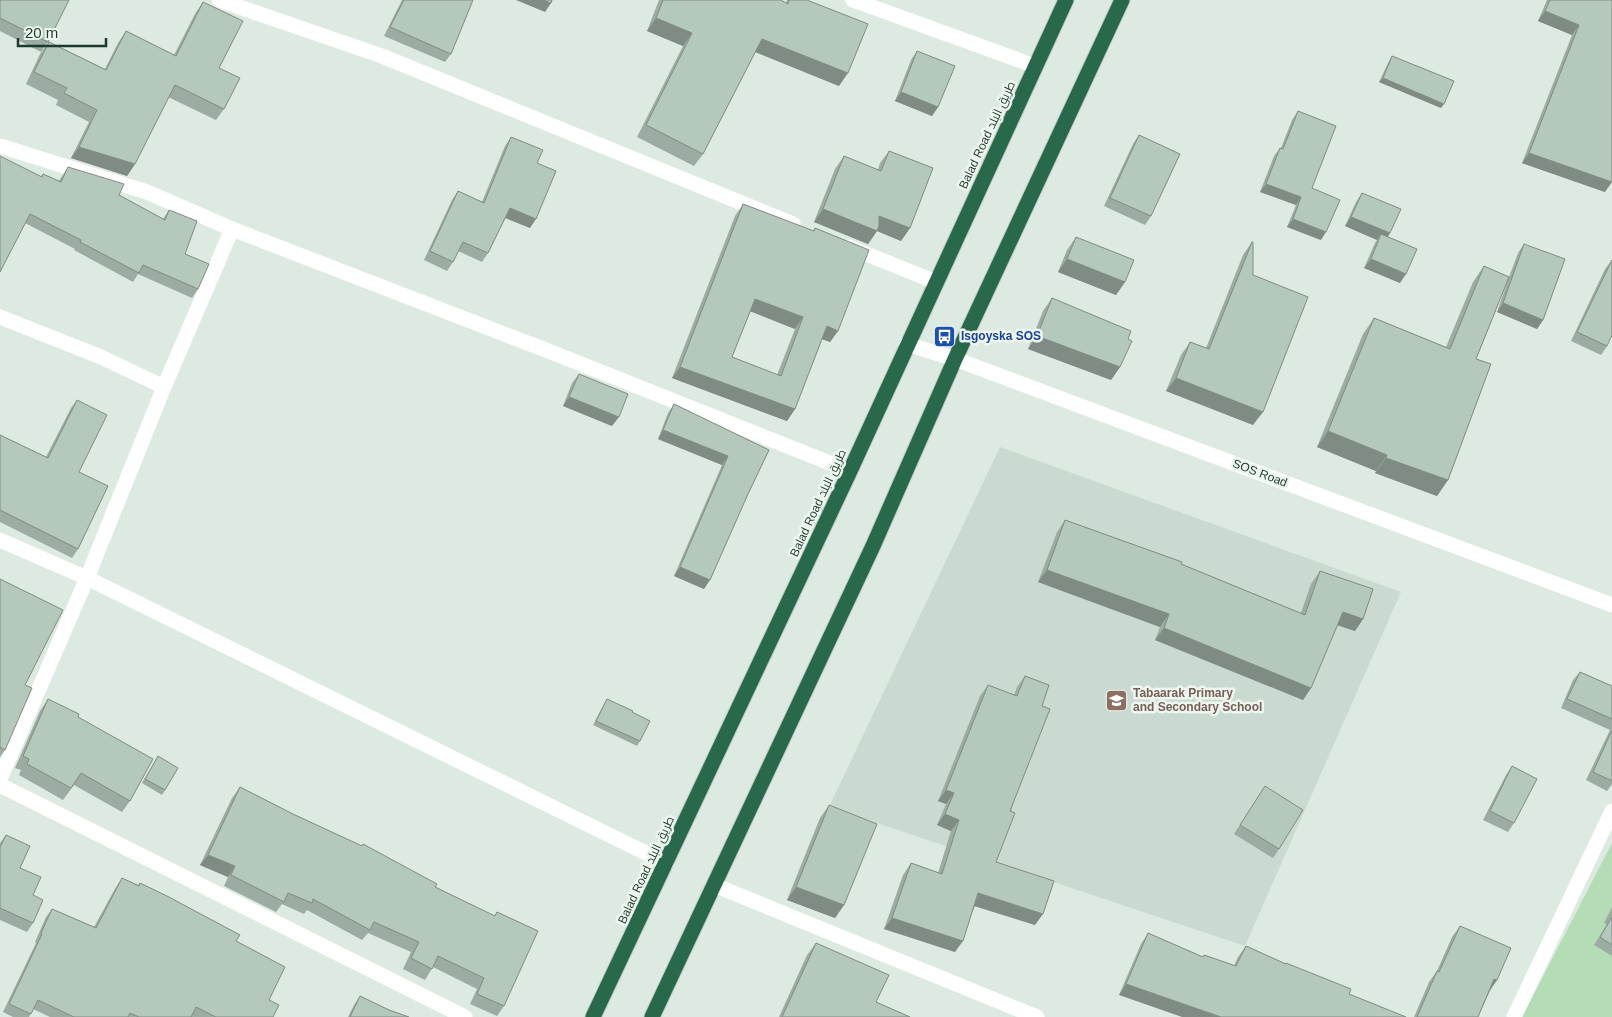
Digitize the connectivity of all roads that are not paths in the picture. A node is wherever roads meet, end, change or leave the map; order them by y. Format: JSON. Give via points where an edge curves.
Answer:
{"nodes":[{"id":1,"x":219,"y":0,"type":"edge"},
{"id":2,"x":853,"y":0,"type":"edge"},
{"id":3,"x":1066,"y":0,"type":"edge"},
{"id":4,"x":1122,"y":0,"type":"edge"},
{"id":5,"x":1035,"y":66,"type":"junction"},
{"id":6,"x":0,"y":146,"type":"edge"},
{"id":7,"x":232,"y":229,"type":"junction"},
{"id":8,"x":807,"y":230,"type":"edge"},
{"id":9,"x":834,"y":241,"type":"edge"},
{"id":10,"x":936,"y":282,"type":"junction"},
{"id":11,"x":0,"y":317,"type":"edge"},
{"id":12,"x":907,"y":344,"type":"junction"},
{"id":13,"x":954,"y":359,"type":"junction"},
{"id":14,"x":164,"y":387,"type":"junction"},
{"id":15,"x":850,"y":471,"type":"junction"},
{"id":16,"x":0,"y":540,"type":"edge"},
{"id":17,"x":87,"y":578,"type":"junction"},
{"id":18,"x":1612,"y":605,"type":"edge"},
{"id":19,"x":0,"y":779,"type":"edge"},
{"id":20,"x":0,"y":785,"type":"edge"},
{"id":21,"x":1612,"y":811,"type":"edge"},
{"id":22,"x":666,"y":863,"type":"junction"},
{"id":23,"x":714,"y":885,"type":"junction"},
{"id":24,"x":464,"y":1017,"type":"edge"},
{"id":25,"x":593,"y":1017,"type":"edge"},
{"id":26,"x":652,"y":1017,"type":"edge"},
{"id":27,"x":1037,"y":1017,"type":"edge"},
{"id":28,"x":1514,"y":1017,"type":"edge"}],
"edges":[{"from":1,"to":8,"type":"street","via":[[382,56]]},
{"from":2,"to":5,"type":"street"},
{"from":3,"to":5,"type":"highway","name":"Balad Road طريق البلد"},
{"from":4,"to":13,"type":"highway"},
{"from":5,"to":10,"type":"highway","name":"Balad Road طريق البلد"},
{"from":6,"to":7,"type":"street","via":[[147,192]]},
{"from":7,"to":14,"type":"street"},
{"from":7,"to":15,"type":"street"},
{"from":9,"to":10,"type":"street"},
{"from":10,"to":12,"type":"highway","name":"Balad Road طريق البلد"},
{"from":11,"to":14,"type":"street","via":[[101,357]]},
{"from":12,"to":13,"type":"street","name":"SOS Road"},
{"from":12,"to":15,"type":"highway","name":"Balad Road طريق البلد"},
{"from":13,"to":18,"type":"street","name":"SOS Road"},
{"from":13,"to":23,"type":"highway","via":[[873,546]]},
{"from":14,"to":17,"type":"street"},
{"from":15,"to":22,"type":"highway","name":"Balad Road طريق البلد"},
{"from":16,"to":17,"type":"street"},
{"from":17,"to":19,"type":"street"},
{"from":17,"to":22,"type":"street"},
{"from":20,"to":24,"type":"street"},
{"from":21,"to":28,"type":"street"},
{"from":22,"to":25,"type":"highway","name":"Balad Road طريق البلد"},
{"from":23,"to":26,"type":"highway"},
{"from":23,"to":27,"type":"street"}]}
